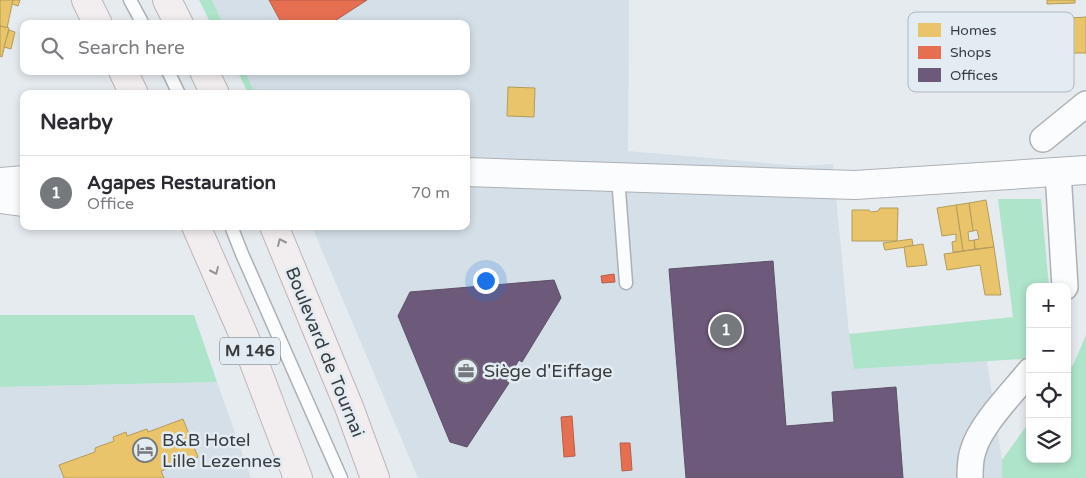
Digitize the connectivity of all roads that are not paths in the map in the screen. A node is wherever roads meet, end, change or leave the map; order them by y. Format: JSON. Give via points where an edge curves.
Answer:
{"nodes":[{"id":1,"x":86,"y":0,"type":"edge"},
{"id":2,"x":130,"y":0,"type":"edge"},
{"id":3,"x":167,"y":0,"type":"edge"},
{"id":4,"x":96,"y":20,"type":"edge"},
{"id":5,"x":141,"y":20,"type":"edge"},
{"id":6,"x":177,"y":20,"type":"edge"},
{"id":7,"x":125,"y":75,"type":"edge"},
{"id":8,"x":170,"y":75,"type":"edge"},
{"id":9,"x":206,"y":75,"type":"edge"},
{"id":10,"x":132,"y":90,"type":"edge"},
{"id":11,"x":177,"y":90,"type":"edge"},
{"id":12,"x":212,"y":90,"type":"edge"},
{"id":13,"x":1086,"y":104,"type":"edge"},
{"id":14,"x":1043,"y":140,"type":"dead end"},
{"id":15,"x":1086,"y":170,"type":"edge"},
{"id":16,"x":470,"y":172,"type":"edge"},
{"id":17,"x":1058,"y":172,"type":"junction"},
{"id":18,"x":618,"y":177,"type":"junction"},
{"id":19,"x":20,"y":180,"type":"edge"},
{"id":20,"x":0,"y":182,"type":"edge"},
{"id":21,"x":0,"y":199,"type":"edge"},
{"id":22,"x":20,"y":202,"type":"edge"},
{"id":23,"x":198,"y":230,"type":"edge"},
{"id":24,"x":233,"y":230,"type":"edge"},
{"id":25,"x":276,"y":230,"type":"edge"},
{"id":26,"x":1065,"y":283,"type":"edge"},
{"id":27,"x":626,"y":284,"type":"dead end"},
{"id":28,"x":1028,"y":373,"type":"edge"},
{"id":29,"x":298,"y":478,"type":"edge"},
{"id":30,"x":341,"y":478,"type":"edge"},
{"id":31,"x":375,"y":478,"type":"edge"},
{"id":32,"x":970,"y":478,"type":"edge"}],
"edges":[{"from":1,"to":4,"type":"main road"},
{"from":2,"to":5,"type":"lane"},
{"from":3,"to":6,"type":"main road"},
{"from":7,"to":10,"type":"main road"},
{"from":8,"to":11,"type":"lane"},
{"from":9,"to":12,"type":"main road"},
{"from":13,"to":14,"type":"street"},
{"from":15,"to":17,"type":"street"},
{"from":16,"to":18,"type":"street"},
{"from":17,"to":18,"type":"street","via":[[855,184]]},
{"from":17,"to":26,"type":"street"},
{"from":18,"to":27,"type":"lane"},
{"from":19,"to":20,"type":"street"},
{"from":21,"to":22,"type":"street"},
{"from":23,"to":29,"type":"main road","number":"M 146","one_way":true,"via":[[244,336]]},
{"from":24,"to":30,"type":"lane"},
{"from":31,"to":25,"type":"main road","name":"Boulevard de Tournai","one_way":true},
{"from":28,"to":32,"type":"street","via":[[978,439],[973,450]]}]}
